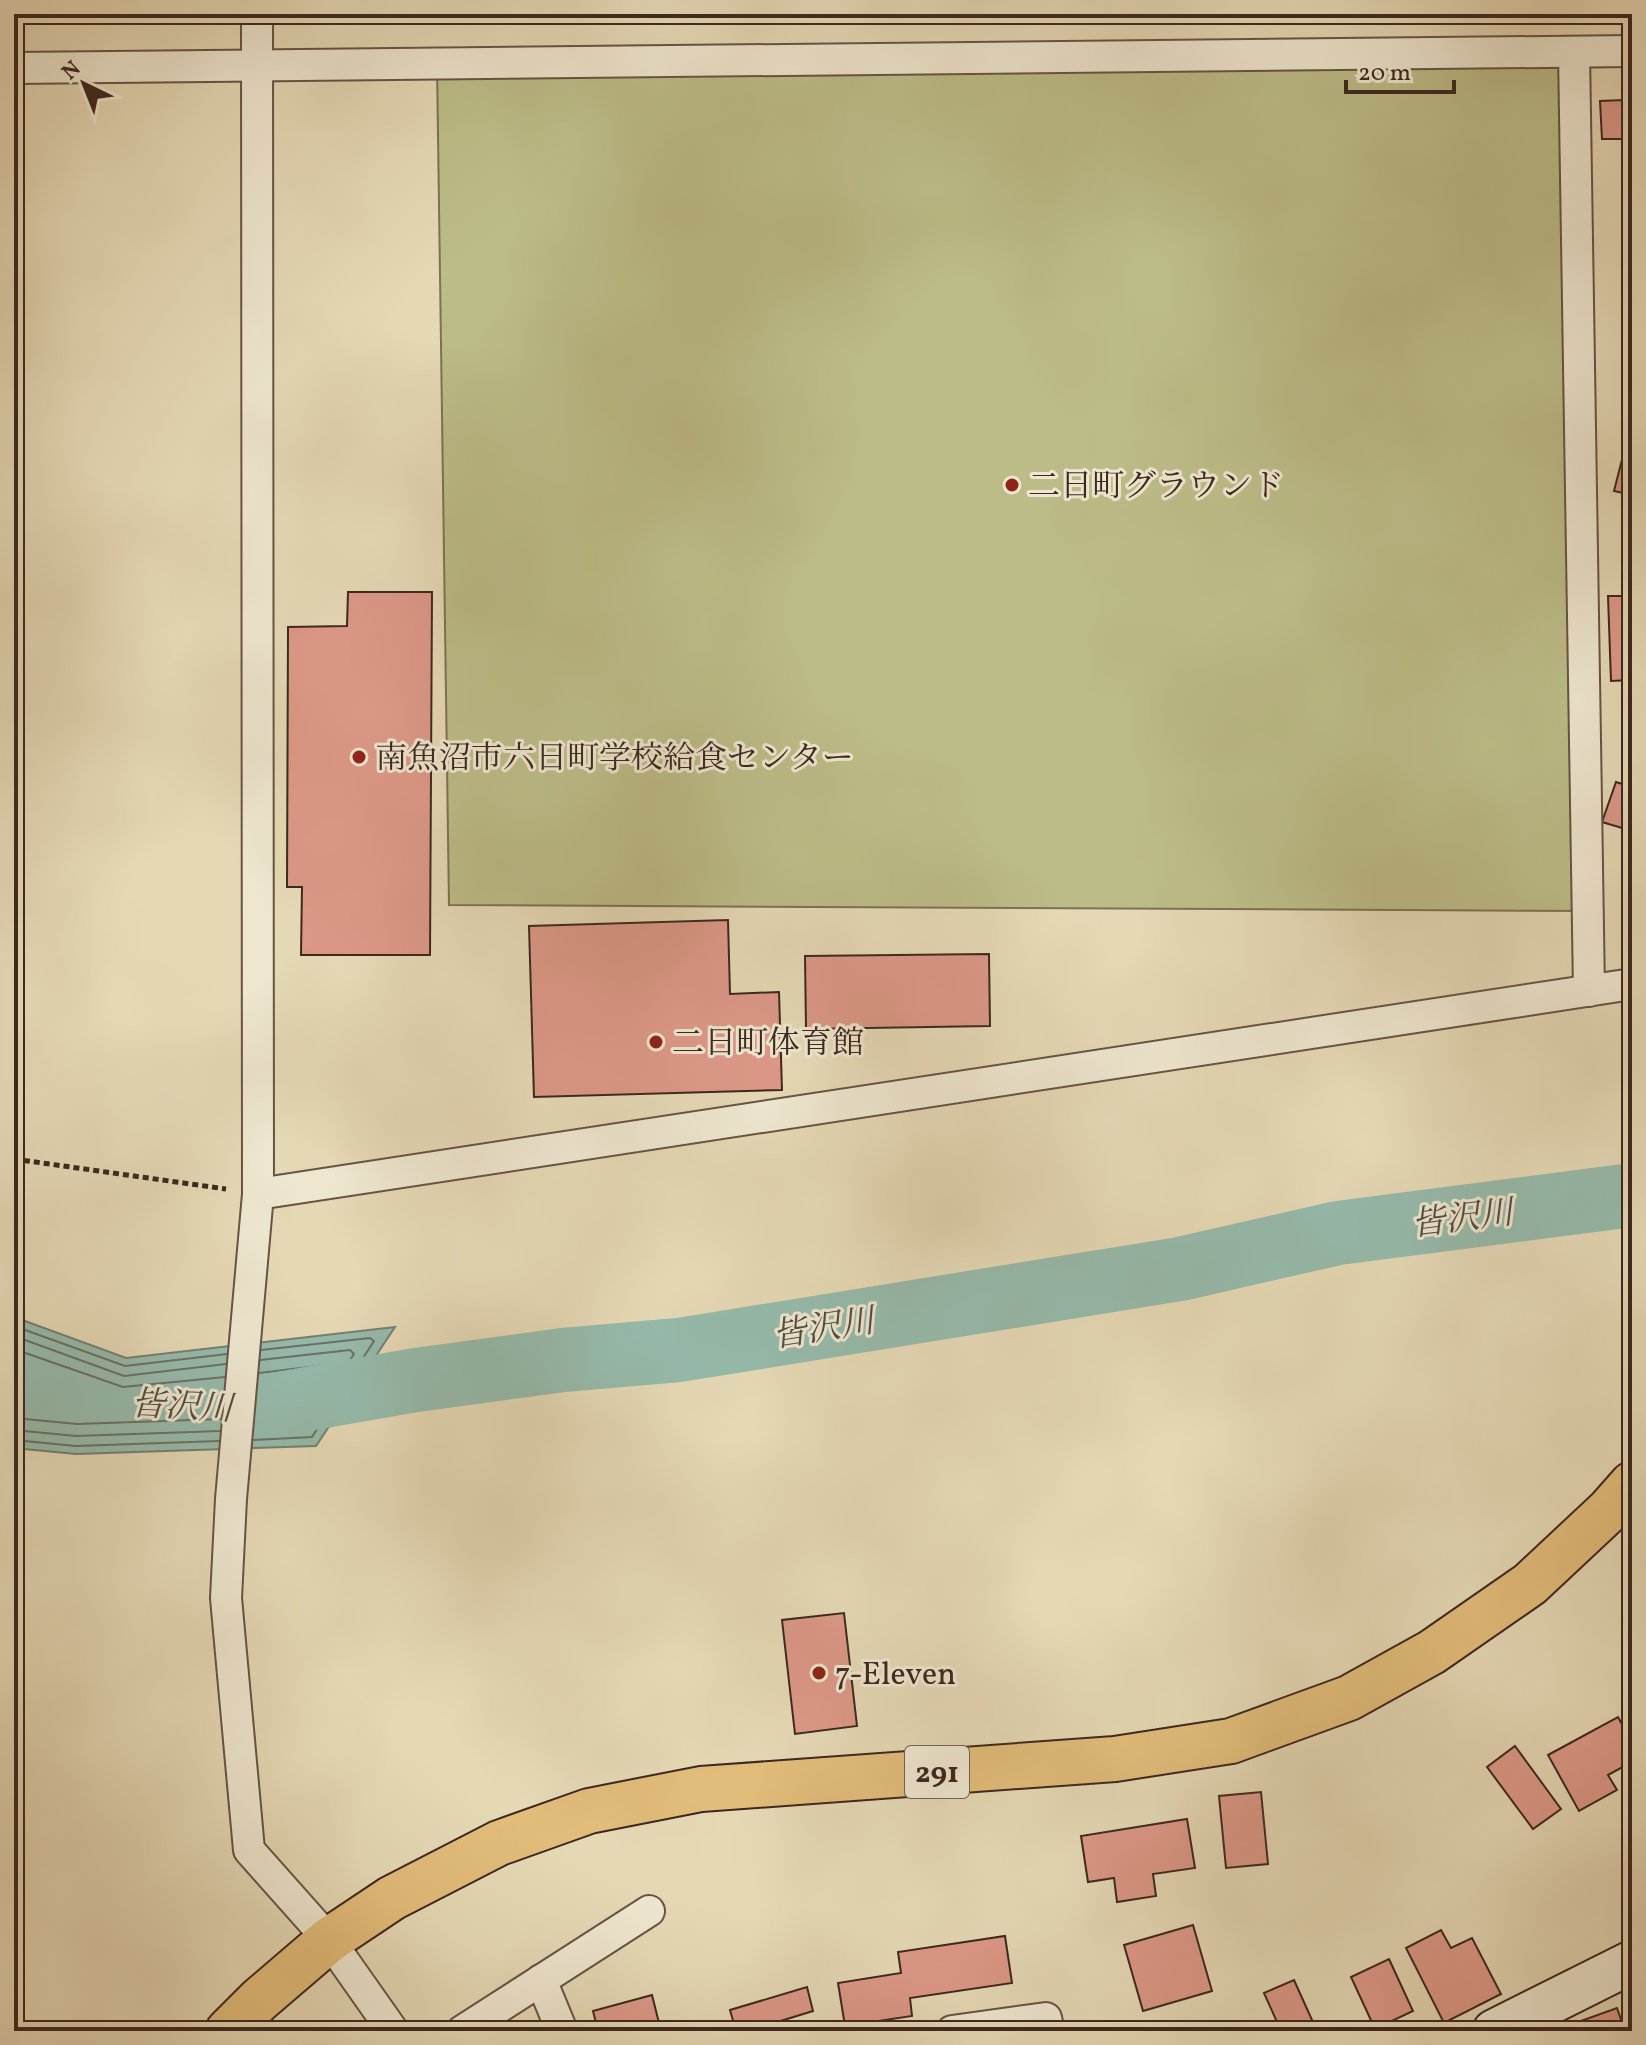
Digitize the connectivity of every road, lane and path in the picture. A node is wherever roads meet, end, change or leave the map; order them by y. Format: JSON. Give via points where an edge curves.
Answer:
{"nodes":[{"id":1,"x":257,"y":14,"type":"edge"},
{"id":2,"x":1632,"y":51,"type":"edge"},
{"id":3,"x":1574,"y":52,"type":"junction"},
{"id":4,"x":258,"y":67,"type":"junction"},
{"id":5,"x":14,"y":68,"type":"edge"},
{"id":6,"x":1632,"y":984,"type":"edge"},
{"id":7,"x":1589,"y":991,"type":"junction"},
{"id":8,"x":14,"y":1159,"type":"edge"},
{"id":9,"x":258,"y":1194,"type":"junction"},
{"id":10,"x":1632,"y":1484,"type":"edge"},
{"id":11,"x":649,"y":1911,"type":"dead end"},
{"id":12,"x":329,"y":1940,"type":"junction"},
{"id":13,"x":1632,"y":1962,"type":"edge"},
{"id":14,"x":541,"y":1980,"type":"junction"},
{"id":15,"x":228,"y":2031,"type":"edge"},
{"id":16,"x":393,"y":2031,"type":"edge"},
{"id":17,"x":462,"y":2031,"type":"edge"},
{"id":18,"x":562,"y":2031,"type":"edge"},
{"id":19,"x":952,"y":2031,"type":"edge"},
{"id":20,"x":1049,"y":2031,"type":"edge"},
{"id":21,"x":1494,"y":2031,"type":"edge"}],
"edges":[{"from":1,"to":4,"type":"street"},
{"from":2,"to":3,"type":"street"},
{"from":3,"to":4,"type":"street"},
{"from":3,"to":7,"type":"street"},
{"from":4,"to":5,"type":"street"},
{"from":4,"to":9,"type":"street"},
{"from":6,"to":7,"type":"street"},
{"from":7,"to":9,"type":"street"},
{"from":8,"to":9,"type":"path"},
{"from":9,"to":12,"type":"street","via":[[226,1598],[249,1850]]},
{"from":10,"to":12,"type":"highway","number":"291","via":[[1530,1584],[1432,1652],[1349,1698],[1231,1741],[1115,1759],[701,1789],[589,1811],[499,1843],[392,1898]]},
{"from":11,"to":14,"type":"street"},
{"from":12,"to":15,"type":"highway","number":"291"},
{"from":12,"to":16,"type":"street"},
{"from":13,"to":21,"type":"main road"},
{"from":14,"to":17,"type":"street"},
{"from":14,"to":18,"type":"street"},
{"from":19,"to":20,"type":"street","via":[[1046,2018]]}]}
